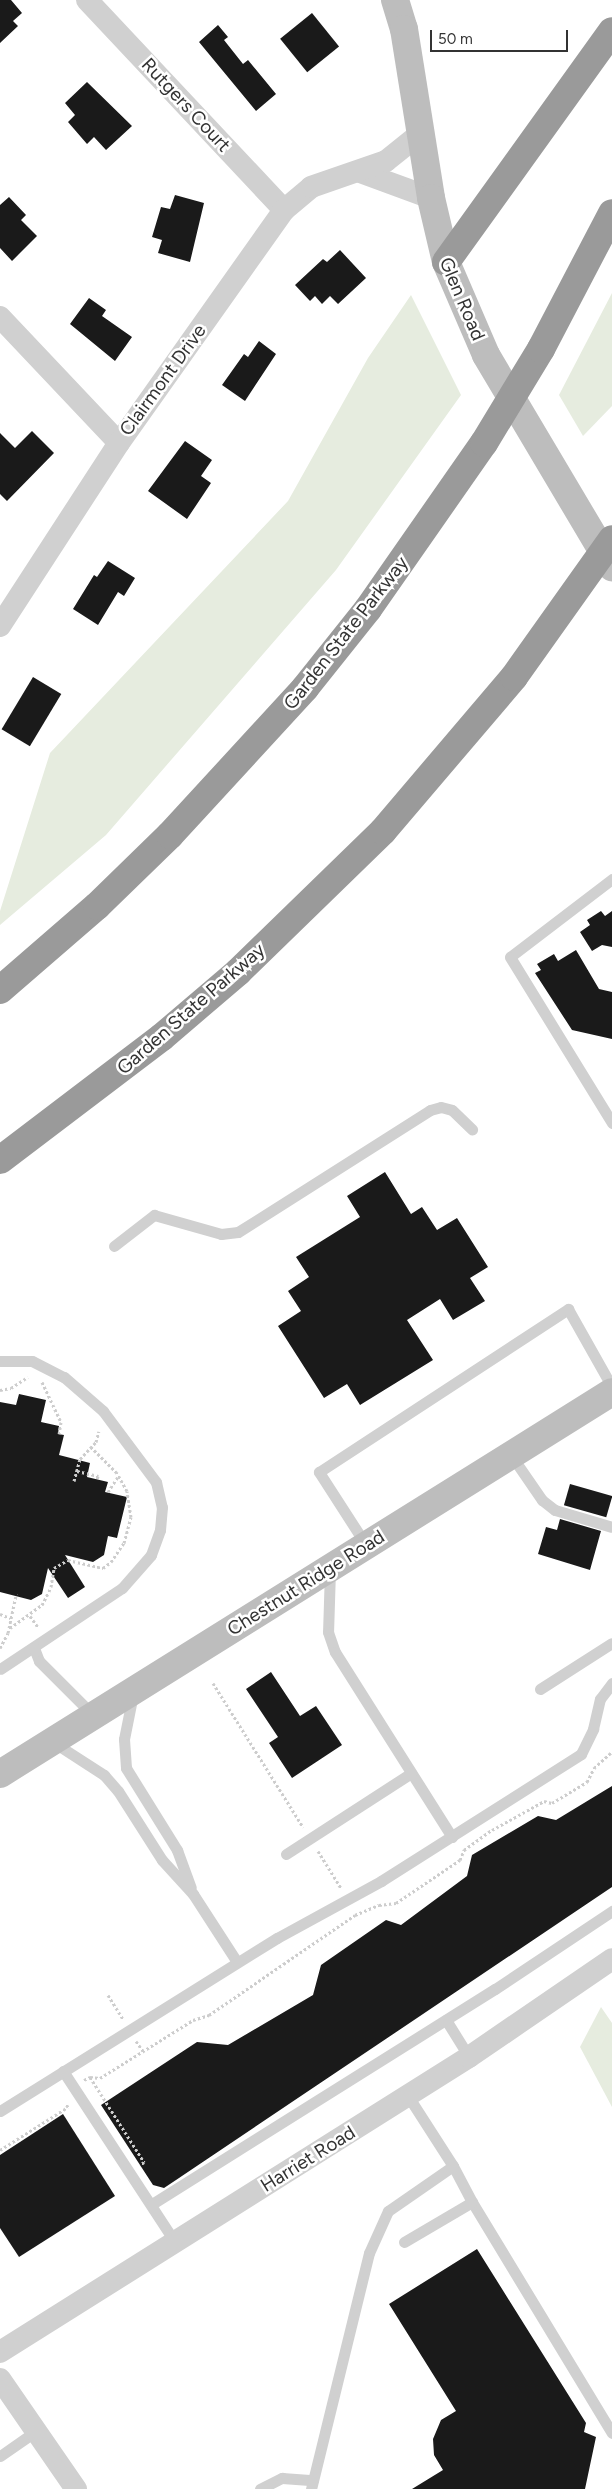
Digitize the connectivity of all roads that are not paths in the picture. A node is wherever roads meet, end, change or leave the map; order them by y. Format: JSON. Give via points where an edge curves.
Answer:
{"nodes":[{"id":1,"x":87,"y":0,"type":"edge"},
{"id":2,"x":395,"y":0,"type":"edge"},
{"id":3,"x":612,"y":31,"type":"edge"},
{"id":4,"x":421,"y":133,"type":"junction"},
{"id":5,"x":360,"y":172,"type":"junction"},
{"id":6,"x":431,"y":198,"type":"junction"},
{"id":7,"x":284,"y":210,"type":"junction"},
{"id":8,"x":612,"y":213,"type":"edge"},
{"id":9,"x":446,"y":262,"type":"junction"},
{"id":10,"x":0,"y":316,"type":"edge"},
{"id":11,"x":118,"y":442,"type":"junction"},
{"id":12,"x":612,"y":539,"type":"edge"},
{"id":13,"x":612,"y":567,"type":"edge"},
{"id":14,"x":0,"y":626,"type":"edge"},
{"id":15,"x":612,"y":879,"type":"edge"},
{"id":16,"x":0,"y":990,"type":"edge"},
{"id":17,"x":612,"y":1123,"type":"edge"},
{"id":18,"x":472,"y":1129,"type":"dead end"},
{"id":19,"x":0,"y":1160,"type":"edge"},
{"id":20,"x":114,"y":1246,"type":"dead end"},
{"id":21,"x":0,"y":1361,"type":"edge"},
{"id":22,"x":612,"y":1387,"type":"edge"},
{"id":23,"x":612,"y":1392,"type":"edge"},
{"id":24,"x":511,"y":1455,"type":"junction"},
{"id":25,"x":612,"y":1527,"type":"edge"},
{"id":26,"x":366,"y":1545,"type":"junction"},
{"id":27,"x":330,"y":1569,"type":"junction"},
{"id":28,"x":612,"y":1643,"type":"edge"},
{"id":29,"x":34,"y":1648,"type":"junction"},
{"id":30,"x":0,"y":1669,"type":"edge"},
{"id":31,"x":612,"y":1683,"type":"edge"},
{"id":32,"x":540,"y":1689,"type":"dead end"},
{"id":33,"x":133,"y":1691,"type":"junction"},
{"id":34,"x":93,"y":1715,"type":"junction"},
{"id":35,"x":52,"y":1741,"type":"junction"},
{"id":36,"x":0,"y":1774,"type":"edge"},
{"id":37,"x":411,"y":1774,"type":"junction"},
{"id":38,"x":452,"y":1838,"type":"junction"},
{"id":39,"x":286,"y":1854,"type":"dead end"},
{"id":40,"x":193,"y":1894,"type":"junction"},
{"id":41,"x":612,"y":1911,"type":"edge"},
{"id":42,"x":612,"y":1959,"type":"edge"},
{"id":43,"x":237,"y":1962,"type":"junction"},
{"id":44,"x":446,"y":2020,"type":"junction"},
{"id":45,"x":469,"y":2057,"type":"junction"},
{"id":46,"x":63,"y":2071,"type":"junction"},
{"id":47,"x":408,"y":2096,"type":"junction"},
{"id":48,"x":0,"y":2111,"type":"edge"},
{"id":49,"x":452,"y":2166,"type":"junction"},
{"id":50,"x":472,"y":2202,"type":"junction"},
{"id":51,"x":152,"y":2204,"type":"junction"},
{"id":52,"x":175,"y":2242,"type":"junction"},
{"id":53,"x":404,"y":2242,"type":"dead end"},
{"id":54,"x":0,"y":2352,"type":"edge"},
{"id":55,"x":0,"y":2379,"type":"edge"},
{"id":56,"x":36,"y":2431,"type":"junction"},
{"id":57,"x":612,"y":2433,"type":"edge"},
{"id":58,"x":0,"y":2456,"type":"edge"},
{"id":59,"x":312,"y":2485,"type":"edge"},
{"id":60,"x":76,"y":2489,"type":"edge"},
{"id":61,"x":260,"y":2489,"type":"edge"}],
"edges":[{"from":1,"to":7,"type":"street","name":"Rutgers Court"},
{"from":2,"to":4,"type":"main road","name":"Glen Road","via":[[404,29]]},
{"from":3,"to":9,"type":"highway"},
{"from":4,"to":5,"type":"street","name":"Clairmont Drive","via":[[395,155]]},
{"from":4,"to":6,"type":"main road","name":"Glen Road"},
{"from":5,"to":6,"type":"street"},
{"from":5,"to":7,"type":"street","name":"Clairmont Drive","via":[[322,182],[302,193]]},
{"from":6,"to":9,"type":"main road","name":"Glen Road"},
{"from":7,"to":11,"type":"street","name":"Clairmont Drive"},
{"from":8,"to":16,"type":"highway","name":"Garden State Parkway","via":[[541,349],[484,443],[368,609],[305,688],[170,835],[96,906]]},
{"from":9,"to":13,"type":"main road","name":"Glen Road","via":[[486,355]]},
{"from":10,"to":11,"type":"street"},
{"from":11,"to":14,"type":"street","name":"Clairmont Drive"},
{"from":12,"to":19,"type":"highway","name":"Garden State Parkway","via":[[573,597],[449,756],[383,830],[312,902],[162,1037]]},
{"from":15,"to":17,"type":"lane","via":[[510,956]]},
{"from":18,"to":20,"type":"lane","via":[[452,1110],[441,1107],[430,1110],[238,1232],[221,1234],[154,1216]]},
{"from":21,"to":29,"type":"lane","via":[[32,1361],[64,1377],[103,1411],[156,1482],[162,1507],[160,1530],[151,1555],[137,1572],[122,1588]]},
{"from":22,"to":26,"type":"lane","via":[[568,1309],[319,1472]]},
{"from":23,"to":24,"type":"main road","name":"Chestnut Ridge Road"},
{"from":24,"to":25,"type":"lane","via":[[542,1500],[555,1510]]},
{"from":24,"to":26,"type":"main road","name":"Chestnut Ridge Road"},
{"from":26,"to":27,"type":"main road","name":"Chestnut Ridge Road"},
{"from":27,"to":33,"type":"main road","name":"Chestnut Ridge Road"},
{"from":27,"to":37,"type":"lane","via":[[328,1632],[343,1668]]},
{"from":28,"to":32,"type":"lane"},
{"from":29,"to":30,"type":"lane"},
{"from":29,"to":34,"type":"lane","via":[[39,1661]]},
{"from":31,"to":38,"type":"lane","via":[[600,1699],[593,1729],[581,1754]]},
{"from":33,"to":34,"type":"main road","name":"Chestnut Ridge Road"},
{"from":33,"to":40,"type":"lane","via":[[124,1739],[126,1768],[177,1850]]},
{"from":34,"to":35,"type":"main road","name":"Chestnut Ridge Road"},
{"from":35,"to":36,"type":"main road","name":"Chestnut Ridge Road"},
{"from":35,"to":40,"type":"lane","via":[[104,1775],[118,1791],[162,1860]]},
{"from":37,"to":38,"type":"lane"},
{"from":37,"to":39,"type":"lane"},
{"from":38,"to":43,"type":"lane"},
{"from":40,"to":43,"type":"lane"},
{"from":41,"to":44,"type":"lane"},
{"from":42,"to":45,"type":"street","name":"Harriet Road"},
{"from":43,"to":46,"type":"lane"},
{"from":44,"to":45,"type":"lane"},
{"from":44,"to":51,"type":"lane"},
{"from":45,"to":47,"type":"street","name":"Harriet Road"},
{"from":46,"to":48,"type":"lane"},
{"from":46,"to":51,"type":"lane"},
{"from":47,"to":49,"type":"lane"},
{"from":47,"to":52,"type":"street","name":"Harriet Road"},
{"from":49,"to":50,"type":"lane"},
{"from":49,"to":59,"type":"lane","via":[[388,2211],[369,2253]]},
{"from":50,"to":53,"type":"lane"},
{"from":50,"to":57,"type":"lane"},
{"from":51,"to":52,"type":"lane"},
{"from":52,"to":54,"type":"street","name":"Harriet Road"},
{"from":55,"to":56,"type":"street"},
{"from":56,"to":58,"type":"lane"},
{"from":56,"to":60,"type":"street"},
{"from":59,"to":61,"type":"lane","via":[[282,2478]]}]}
